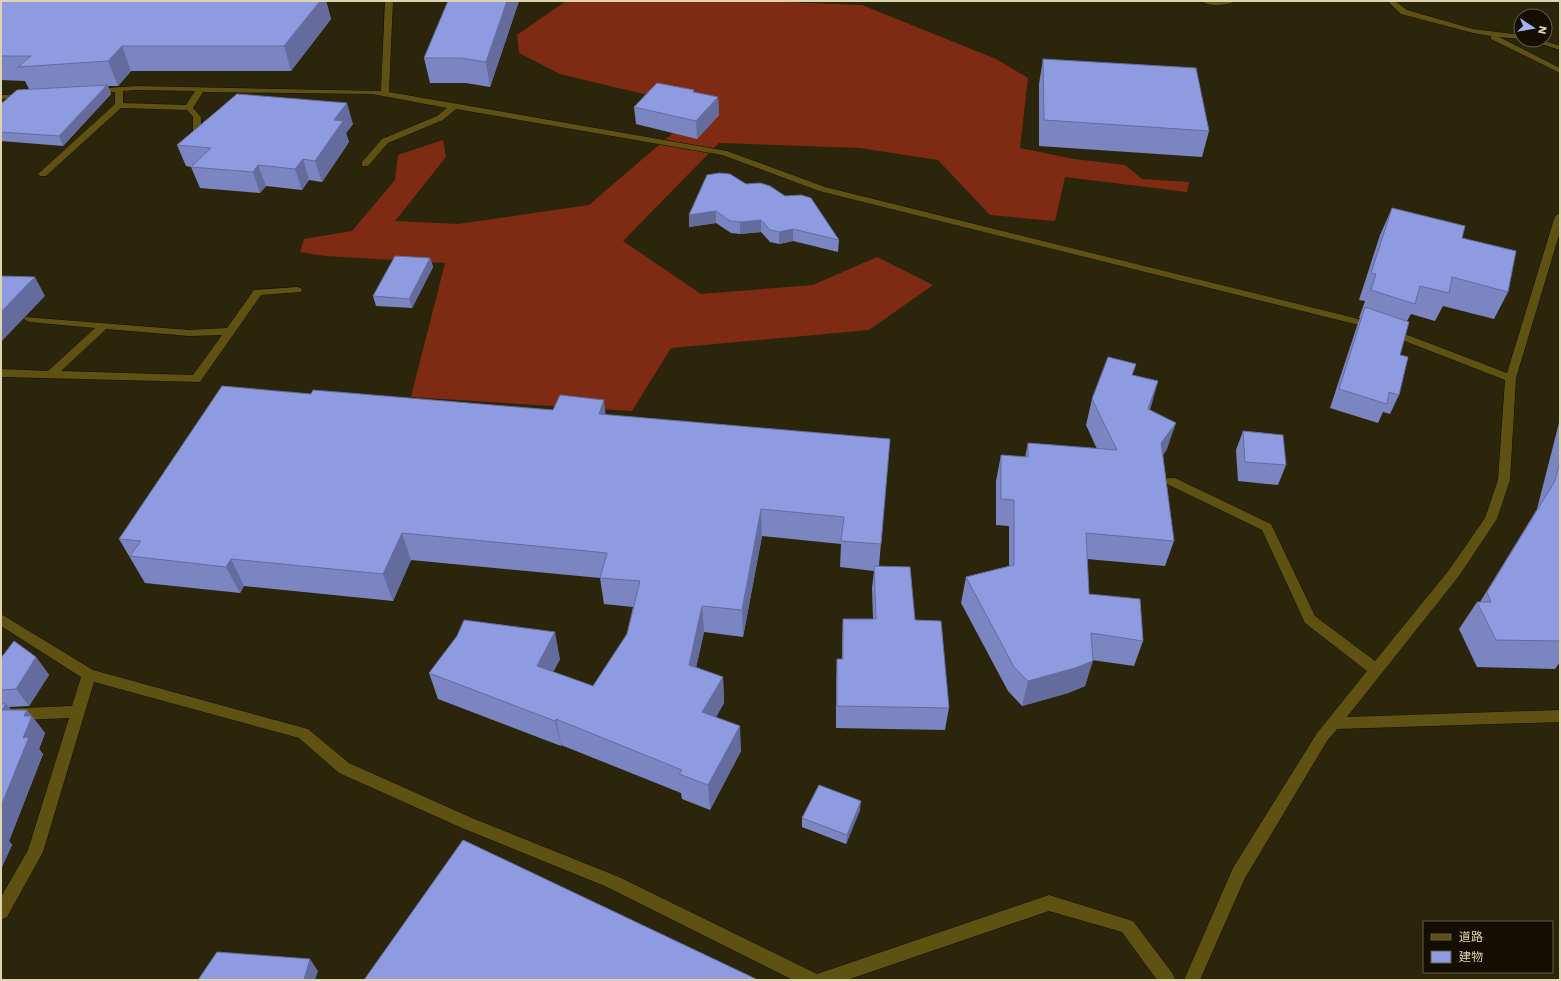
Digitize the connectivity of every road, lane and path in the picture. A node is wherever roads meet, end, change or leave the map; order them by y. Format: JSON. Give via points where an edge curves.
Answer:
{"nodes":[{"id":1,"x":389,"y":1,"type":"edge"},
{"id":2,"x":1205,"y":1,"type":"edge"},
{"id":3,"x":1231,"y":1,"type":"edge"},
{"id":4,"x":1391,"y":1,"type":"edge"},
{"id":5,"x":1485,"y":33,"type":"junction"},
{"id":6,"x":1513,"y":36,"type":"edge"},
{"id":7,"x":1560,"y":71,"type":"edge"},
{"id":8,"x":119,"y":90,"type":"junction"},
{"id":9,"x":200,"y":90,"type":"junction"},
{"id":10,"x":88,"y":92,"type":"edge"},
{"id":11,"x":384,"y":94,"type":"junction"},
{"id":12,"x":32,"y":95,"type":"edge"},
{"id":13,"x":1,"y":98,"type":"edge"},
{"id":14,"x":119,"y":105,"type":"junction"},
{"id":15,"x":454,"y":106,"type":"junction"},
{"id":16,"x":188,"y":108,"type":"junction"},
{"id":17,"x":198,"y":146,"type":"edge"},
{"id":18,"x":365,"y":164,"type":"dead end"},
{"id":19,"x":43,"y":174,"type":"dead end"},
{"id":20,"x":1560,"y":216,"type":"edge"},
{"id":21,"x":297,"y":290,"type":"dead end"},
{"id":22,"x":29,"y":319,"type":"dead end"},
{"id":23,"x":102,"y":327,"type":"junction"},
{"id":24,"x":230,"y":331,"type":"junction"},
{"id":25,"x":1,"y":373,"type":"edge"},
{"id":26,"x":51,"y":374,"type":"junction"},
{"id":27,"x":1512,"y":378,"type":"junction"},
{"id":28,"x":1171,"y":481,"type":"dead end"},
{"id":29,"x":1,"y":619,"type":"edge"},
{"id":30,"x":1376,"y":670,"type":"junction"},
{"id":31,"x":89,"y":674,"type":"junction"},
{"id":32,"x":78,"y":712,"type":"junction"},
{"id":33,"x":1,"y":715,"type":"edge"},
{"id":34,"x":1560,"y":716,"type":"edge"},
{"id":35,"x":1334,"y":723,"type":"junction"},
{"id":36,"x":1,"y":912,"type":"edge"},
{"id":37,"x":811,"y":980,"type":"edge"},
{"id":38,"x":823,"y":980,"type":"edge"},
{"id":39,"x":1167,"y":980,"type":"edge"},
{"id":40,"x":1192,"y":980,"type":"edge"}],
"edges":[{"from":1,"to":11,"type":"street"},
{"from":2,"to":3,"type":"street"},
{"from":4,"to":5,"type":"street","via":[[1404,12]]},
{"from":5,"to":6,"type":"street"},
{"from":5,"to":7,"type":"street"},
{"from":8,"to":9,"type":"street"},
{"from":8,"to":10,"type":"street"},
{"from":8,"to":14,"type":"street"},
{"from":9,"to":11,"type":"street"},
{"from":9,"to":16,"type":"street"},
{"from":11,"to":15,"type":"street"},
{"from":12,"to":13,"type":"street"},
{"from":14,"to":16,"type":"street"},
{"from":14,"to":19,"type":"street"},
{"from":15,"to":18,"type":"street","via":[[440,118],[385,141]]},
{"from":15,"to":27,"type":"street","via":[[724,154],[822,188],[1374,326]]},
{"from":16,"to":17,"type":"street","via":[[197,117]]},
{"from":20,"to":27,"type":"street"},
{"from":21,"to":24,"type":"street","via":[[258,292]]},
{"from":22,"to":23,"type":"street"},
{"from":23,"to":24,"type":"street","via":[[189,333]]},
{"from":23,"to":26,"type":"street"},
{"from":24,"to":26,"type":"street","via":[[196,379]]},
{"from":25,"to":26,"type":"street"},
{"from":27,"to":30,"type":"street","via":[[1504,480],[1490,519],[1454,573]]},
{"from":28,"to":30,"type":"street","via":[[1267,526],[1310,619]]},
{"from":29,"to":31,"type":"street"},
{"from":30,"to":35,"type":"street"},
{"from":31,"to":32,"type":"street"},
{"from":31,"to":37,"type":"street","via":[[303,733],[344,768],[467,823],[613,882]]},
{"from":32,"to":33,"type":"street"},
{"from":32,"to":36,"type":"street","via":[[35,852]]},
{"from":34,"to":35,"type":"street"},
{"from":35,"to":40,"type":"street","via":[[1322,737],[1239,873]]},
{"from":38,"to":39,"type":"street","via":[[1049,903],[1127,926]]}]}
